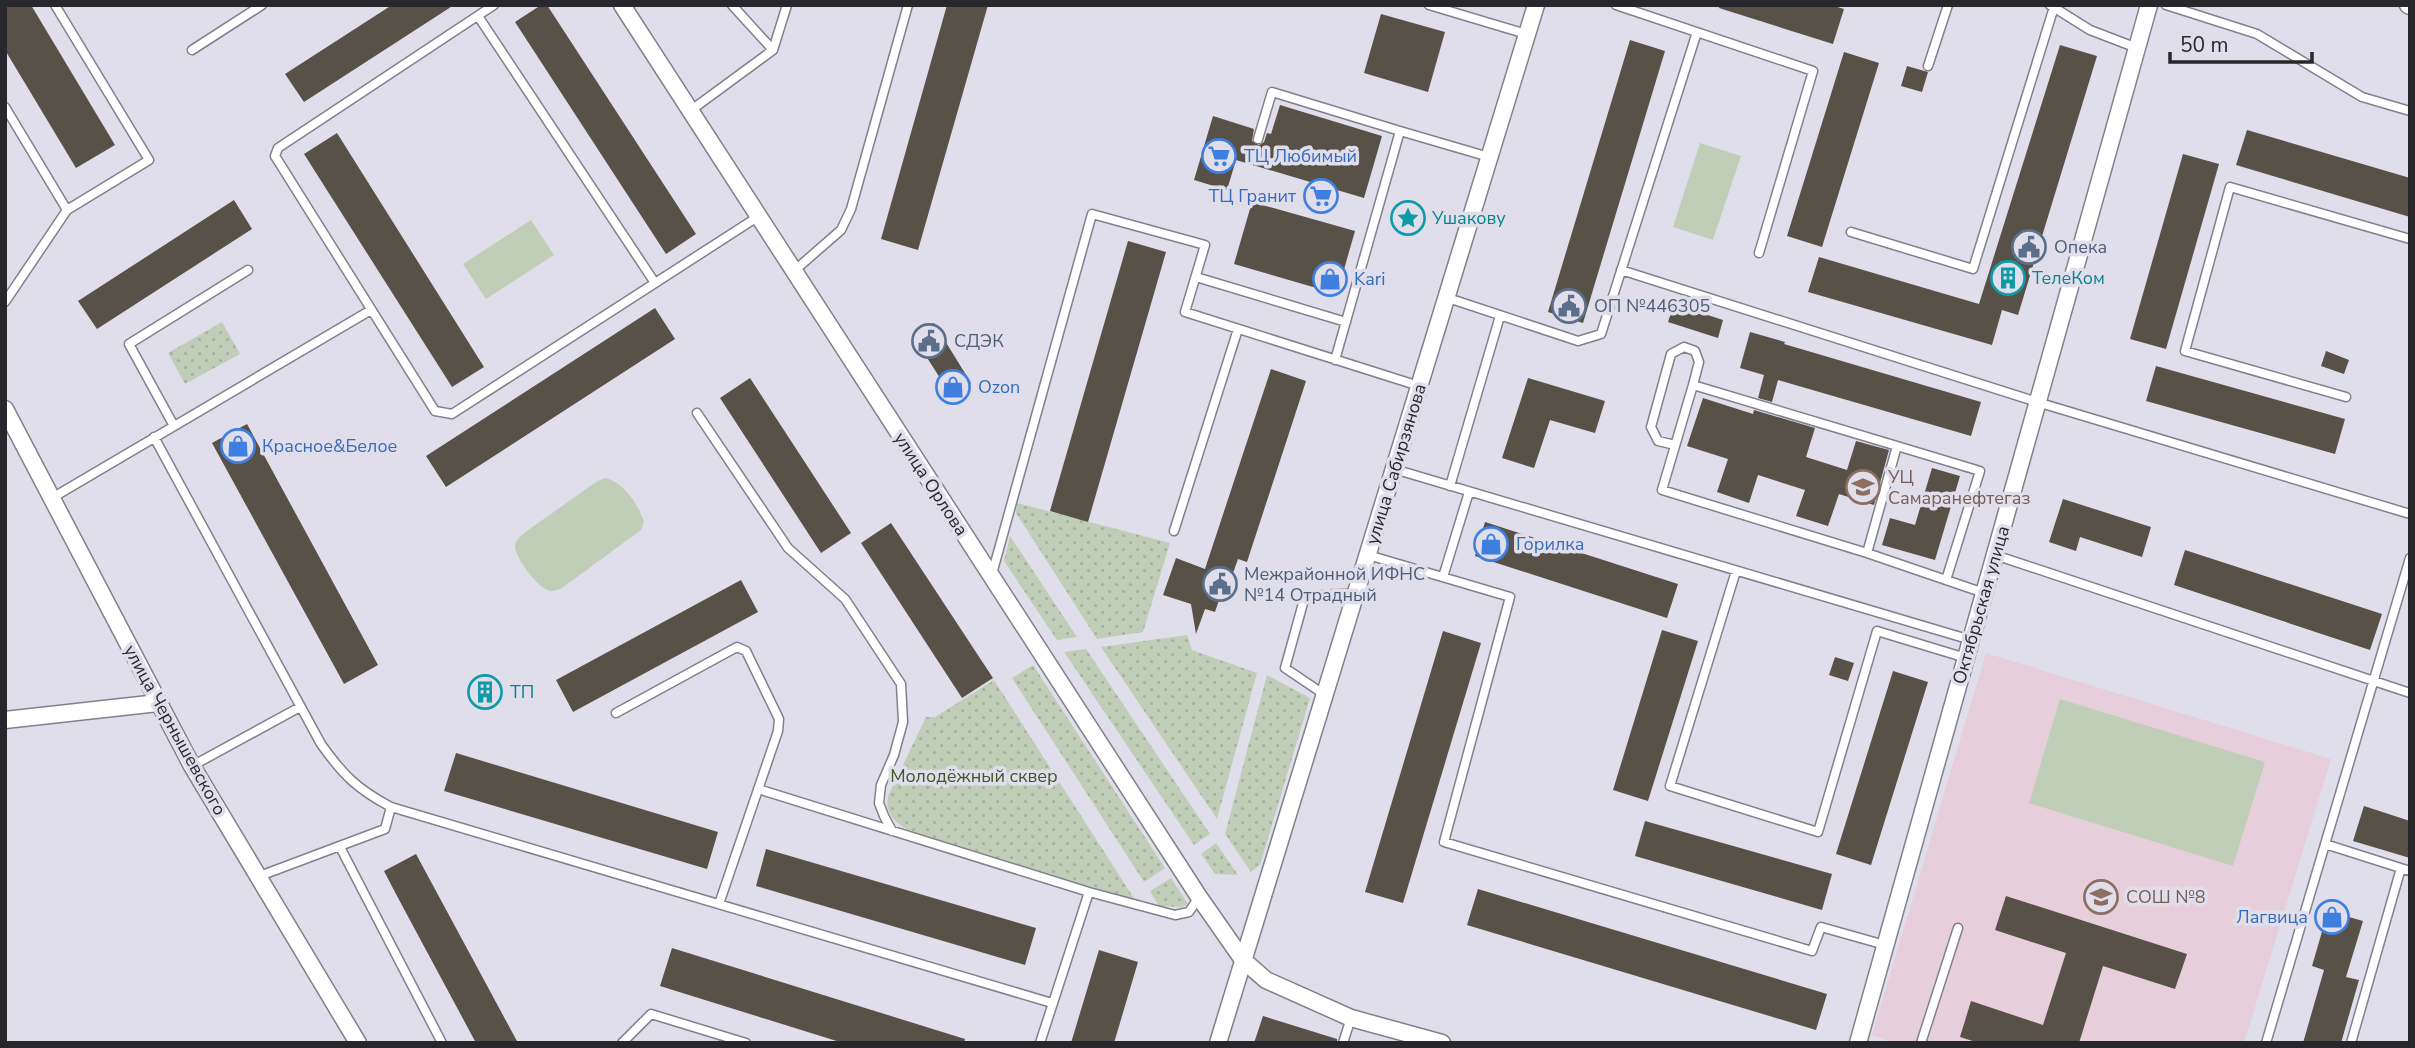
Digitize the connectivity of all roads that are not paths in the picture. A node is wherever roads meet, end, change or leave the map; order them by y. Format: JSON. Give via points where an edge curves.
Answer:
{"nodes":[{"id":1,"x":55,"y":5,"type":"edge"},
{"id":2,"x":261,"y":5,"type":"edge"},
{"id":3,"x":494,"y":5,"type":"edge"},
{"id":4,"x":622,"y":5,"type":"edge"},
{"id":5,"x":732,"y":5,"type":"edge"},
{"id":6,"x":787,"y":5,"type":"edge"},
{"id":7,"x":908,"y":5,"type":"edge"},
{"id":8,"x":1429,"y":5,"type":"edge"},
{"id":9,"x":1536,"y":5,"type":"edge"},
{"id":10,"x":1616,"y":5,"type":"edge"},
{"id":11,"x":1948,"y":5,"type":"edge"},
{"id":12,"x":2149,"y":5,"type":"edge"},
{"id":13,"x":2166,"y":5,"type":"edge"},
{"id":14,"x":2052,"y":6,"type":"edge"},
{"id":15,"x":478,"y":16,"type":"junction"},
{"id":16,"x":1696,"y":32,"type":"junction"},
{"id":17,"x":1526,"y":34,"type":"junction"},
{"id":18,"x":2137,"y":48,"type":"junction"},
{"id":19,"x":192,"y":50,"type":"dead end"},
{"id":20,"x":773,"y":50,"type":"junction"},
{"id":21,"x":1928,"y":66,"type":"dead end"},
{"id":22,"x":5,"y":107,"type":"edge"},
{"id":23,"x":690,"y":111,"type":"junction"},
{"id":24,"x":2410,"y":111,"type":"edge"},
{"id":25,"x":1400,"y":131,"type":"junction"},
{"id":26,"x":1258,"y":139,"type":"dead end"},
{"id":27,"x":1489,"y":157,"type":"junction"},
{"id":28,"x":67,"y":210,"type":"junction"},
{"id":29,"x":759,"y":216,"type":"junction"},
{"id":30,"x":1851,"y":232,"type":"dead end"},
{"id":31,"x":2410,"y":239,"type":"edge"},
{"id":32,"x":1759,"y":253,"type":"dead end"},
{"id":33,"x":247,"y":270,"type":"dead end"},
{"id":34,"x":1620,"y":270,"type":"junction"},
{"id":35,"x":794,"y":271,"type":"junction"},
{"id":36,"x":1196,"y":277,"type":"junction"},
{"id":37,"x":655,"y":283,"type":"junction"},
{"id":38,"x":1447,"y":298,"type":"junction"},
{"id":39,"x":5,"y":302,"type":"edge"},
{"id":40,"x":371,"y":310,"type":"junction"},
{"id":41,"x":1500,"y":316,"type":"junction"},
{"id":42,"x":1346,"y":322,"type":"junction"},
{"id":43,"x":1238,"y":329,"type":"junction"},
{"id":44,"x":1335,"y":360,"type":"junction"},
{"id":45,"x":1693,"y":385,"type":"junction"},
{"id":46,"x":1419,"y":386,"type":"junction"},
{"id":47,"x":2346,"y":397,"type":"dead end"},
{"id":48,"x":2038,"y":402,"type":"junction"},
{"id":49,"x":5,"y":409,"type":"edge"},
{"id":50,"x":697,"y":413,"type":"dead end"},
{"id":51,"x":174,"y":426,"type":"junction"},
{"id":52,"x":154,"y":437,"type":"junction"},
{"id":53,"x":1675,"y":445,"type":"junction"},
{"id":54,"x":1897,"y":446,"type":"junction"},
{"id":55,"x":1394,"y":469,"type":"junction"},
{"id":56,"x":1450,"y":486,"type":"junction"},
{"id":57,"x":1469,"y":492,"type":"junction"},
{"id":58,"x":52,"y":498,"type":"junction"},
{"id":59,"x":2410,"y":514,"type":"edge"},
{"id":60,"x":1174,"y":531,"type":"dead end"},
{"id":61,"x":1867,"y":553,"type":"junction"},
{"id":62,"x":1368,"y":555,"type":"junction"},
{"id":63,"x":1995,"y":555,"type":"junction"},
{"id":64,"x":2410,"y":558,"type":"edge"},
{"id":65,"x":1736,"y":571,"type":"junction"},
{"id":66,"x":991,"y":576,"type":"junction"},
{"id":67,"x":1443,"y":577,"type":"junction"},
{"id":68,"x":1946,"y":580,"type":"junction"},
{"id":69,"x":1356,"y":593,"type":"junction"},
{"id":70,"x":1984,"y":593,"type":"junction"},
{"id":71,"x":1971,"y":640,"type":"junction"},
{"id":72,"x":1966,"y":659,"type":"junction"},
{"id":73,"x":2373,"y":682,"type":"junction"},
{"id":74,"x":2410,"y":693,"type":"edge"},
{"id":75,"x":1325,"y":695,"type":"junction"},
{"id":76,"x":158,"y":703,"type":"junction"},
{"id":77,"x":300,"y":708,"type":"junction"},
{"id":78,"x":616,"y":713,"type":"dead end"},
{"id":79,"x":5,"y":720,"type":"edge"},
{"id":80,"x":192,"y":766,"type":"junction"},
{"id":81,"x":758,"y":789,"type":"junction"},
{"id":82,"x":391,"y":807,"type":"junction"},
{"id":83,"x":892,"y":831,"type":"junction"},
{"id":84,"x":2325,"y":844,"type":"junction"},
{"id":85,"x":340,"y":847,"type":"junction"},
{"id":86,"x":2406,"y":870,"type":"edge"},
{"id":87,"x":257,"y":877,"type":"junction"},
{"id":88,"x":1088,"y":892,"type":"junction"},
{"id":89,"x":1199,"y":898,"type":"junction"},
{"id":90,"x":719,"y":904,"type":"junction"},
{"id":91,"x":1958,"y":928,"type":"dead end"},
{"id":92,"x":1885,"y":945,"type":"junction"},
{"id":93,"x":1243,"y":960,"type":"junction"},
{"id":94,"x":1052,"y":1003,"type":"junction"},
{"id":95,"x":1351,"y":1017,"type":"junction"},
{"id":96,"x":358,"y":1043,"type":"edge"},
{"id":97,"x":442,"y":1043,"type":"edge"},
{"id":98,"x":622,"y":1043,"type":"edge"},
{"id":99,"x":746,"y":1043,"type":"edge"},
{"id":100,"x":1040,"y":1043,"type":"edge"},
{"id":101,"x":1218,"y":1043,"type":"edge"},
{"id":102,"x":1343,"y":1043,"type":"edge"},
{"id":103,"x":1442,"y":1043,"type":"edge"},
{"id":104,"x":1858,"y":1043,"type":"edge"},
{"id":105,"x":1921,"y":1043,"type":"edge"},
{"id":106,"x":2266,"y":1043,"type":"edge"},
{"id":107,"x":2351,"y":1043,"type":"edge"}],
"edges":[{"from":1,"to":28,"type":"lane","via":[[149,160]]},
{"from":2,"to":19,"type":"lane"},
{"from":3,"to":15,"type":"lane"},
{"from":4,"to":23,"type":"street","name":"улица Орлова"},
{"from":5,"to":20,"type":"lane"},
{"from":6,"to":20,"type":"lane"},
{"from":7,"to":35,"type":"lane","via":[[851,209],[841,230]]},
{"from":8,"to":17,"type":"lane"},
{"from":9,"to":17,"type":"street","name":"улица Сабирзянова"},
{"from":10,"to":16,"type":"lane"},
{"from":11,"to":21,"type":"lane"},
{"from":12,"to":18,"type":"street","name":"Октябрьская улица"},
{"from":13,"to":24,"type":"lane","via":[[2257,34],[2362,97]]},
{"from":14,"to":18,"type":"lane","via":[[2090,30]]},
{"from":14,"to":30,"type":"lane","via":[[1973,269]]},
{"from":15,"to":37,"type":"lane"},
{"from":15,"to":40,"type":"lane","via":[[278,148],[275,156]]},
{"from":16,"to":32,"type":"lane","via":[[1813,71]]},
{"from":16,"to":34,"type":"lane"},
{"from":17,"to":27,"type":"street","name":"улица Сабирзянова"},
{"from":18,"to":48,"type":"street","name":"Октябрьская улица"},
{"from":20,"to":23,"type":"lane"},
{"from":22,"to":28,"type":"lane"},
{"from":23,"to":29,"type":"street","name":"улица Орлова"},
{"from":25,"to":26,"type":"lane","via":[[1272,92]]},
{"from":25,"to":27,"type":"lane"},
{"from":25,"to":42,"type":"lane"},
{"from":27,"to":38,"type":"street","name":"улица Сабирзянова"},
{"from":28,"to":39,"type":"lane"},
{"from":29,"to":35,"type":"street","name":"улица Орлова"},
{"from":29,"to":37,"type":"lane"},
{"from":31,"to":47,"type":"lane","via":[[2230,187],[2185,351]]},
{"from":33,"to":51,"type":"lane","via":[[129,344]]},
{"from":34,"to":41,"type":"lane","via":[[1601,334],[1578,341]]},
{"from":34,"to":48,"type":"lane"},
{"from":35,"to":66,"type":"street","name":"улица Орлова"},
{"from":36,"to":42,"type":"lane"},
{"from":36,"to":43,"type":"lane","via":[[1185,312]]},
{"from":36,"to":66,"type":"lane","via":[[1205,245],[1092,214]]},
{"from":37,"to":40,"type":"lane","via":[[452,414],[435,411]]},
{"from":38,"to":41,"type":"lane"},
{"from":38,"to":46,"type":"street","name":"улица Сабирзянова"},
{"from":40,"to":51,"type":"lane"},
{"from":41,"to":56,"type":"lane"},
{"from":42,"to":44,"type":"lane"},
{"from":43,"to":44,"type":"lane"},
{"from":43,"to":60,"type":"lane"},
{"from":44,"to":46,"type":"lane"},
{"from":45,"to":53,"type":"lane"},
{"from":45,"to":53,"type":"lane","via":[[1699,362],[1695,351],[1684,347],[1671,354],[1651,428],[1658,441]]},
{"from":45,"to":54,"type":"lane"},
{"from":46,"to":55,"type":"street","name":"улица Сабирзянова"},
{"from":48,"to":59,"type":"lane"},
{"from":48,"to":63,"type":"street","name":"Октябрьская улица"},
{"from":49,"to":58,"type":"street","name":"улица Чернышевского"},
{"from":50,"to":83,"type":"lane","via":[[788,548],[845,599],[901,684],[903,722],[879,803]]},
{"from":51,"to":52,"type":"lane"},
{"from":52,"to":58,"type":"lane"},
{"from":52,"to":77,"type":"lane"},
{"from":53,"to":61,"type":"lane","via":[[1662,490]]},
{"from":54,"to":61,"type":"lane"},
{"from":54,"to":68,"type":"lane","via":[[1980,471]]},
{"from":55,"to":56,"type":"lane"},
{"from":55,"to":62,"type":"street","name":"улица Сабирзянова"},
{"from":56,"to":57,"type":"lane"},
{"from":57,"to":65,"type":"lane"},
{"from":57,"to":67,"type":"lane"},
{"from":58,"to":76,"type":"street","name":"улица Чернышевского"},
{"from":61,"to":68,"type":"lane"},
{"from":62,"to":67,"type":"lane"},
{"from":62,"to":69,"type":"street","name":"улица Сабирзянова"},
{"from":63,"to":70,"type":"street","name":"Октябрьская улица"},
{"from":63,"to":73,"type":"lane"},
{"from":64,"to":73,"type":"lane"},
{"from":65,"to":71,"type":"lane"},
{"from":65,"to":72,"type":"lane","via":[[1670,786],[1818,832],[1877,631]]},
{"from":66,"to":89,"type":"street","name":"улица Орлова"},
{"from":67,"to":92,"type":"lane","via":[[1510,597],[1444,842],[1812,951],[1821,927]]},
{"from":68,"to":70,"type":"lane"},
{"from":69,"to":75,"type":"street","name":"улица Сабирзянова"},
{"from":69,"to":75,"type":"lane","via":[[1305,596],[1285,668]]},
{"from":70,"to":71,"type":"street","name":"Октябрьская улица"},
{"from":71,"to":72,"type":"street","name":"Октябрьская улица"},
{"from":72,"to":92,"type":"street","name":"Октябрьская улица"},
{"from":73,"to":74,"type":"lane"},
{"from":73,"to":84,"type":"lane"},
{"from":75,"to":93,"type":"street","name":"улица Сабирзянова"},
{"from":76,"to":79,"type":"street"},
{"from":76,"to":80,"type":"street","name":"улица Чернышевского"},
{"from":77,"to":80,"type":"lane"},
{"from":77,"to":82,"type":"lane","via":[[340,771],[363,792]]},
{"from":78,"to":81,"type":"lane","via":[[737,647],[746,651],[779,719]]},
{"from":80,"to":87,"type":"street","name":"улица Чернышевского"},
{"from":81,"to":83,"type":"lane"},
{"from":81,"to":90,"type":"lane"},
{"from":82,"to":85,"type":"lane","via":[[385,829]]},
{"from":82,"to":90,"type":"lane"},
{"from":83,"to":88,"type":"lane"},
{"from":84,"to":86,"type":"lane"},
{"from":84,"to":106,"type":"lane"},
{"from":85,"to":87,"type":"lane"},
{"from":85,"to":97,"type":"lane"},
{"from":86,"to":107,"type":"lane"},
{"from":87,"to":96,"type":"street","name":"улица Чернышевского"},
{"from":88,"to":89,"type":"lane","via":[[1175,915],[1189,912]]},
{"from":88,"to":94,"type":"lane"},
{"from":89,"to":93,"type":"street","name":"улица Орлова"},
{"from":90,"to":94,"type":"lane"},
{"from":91,"to":105,"type":"lane"},
{"from":92,"to":104,"type":"street","name":"Октябрьская улица"},
{"from":93,"to":95,"type":"street","name":"улица Орлова","via":[[1266,981]]},
{"from":93,"to":101,"type":"street","name":"улица Сабирзянова"},
{"from":94,"to":100,"type":"lane"},
{"from":95,"to":102,"type":"lane"},
{"from":95,"to":103,"type":"street","name":"улица Орлова"},
{"from":98,"to":99,"type":"lane","via":[[651,1014]]}]}
